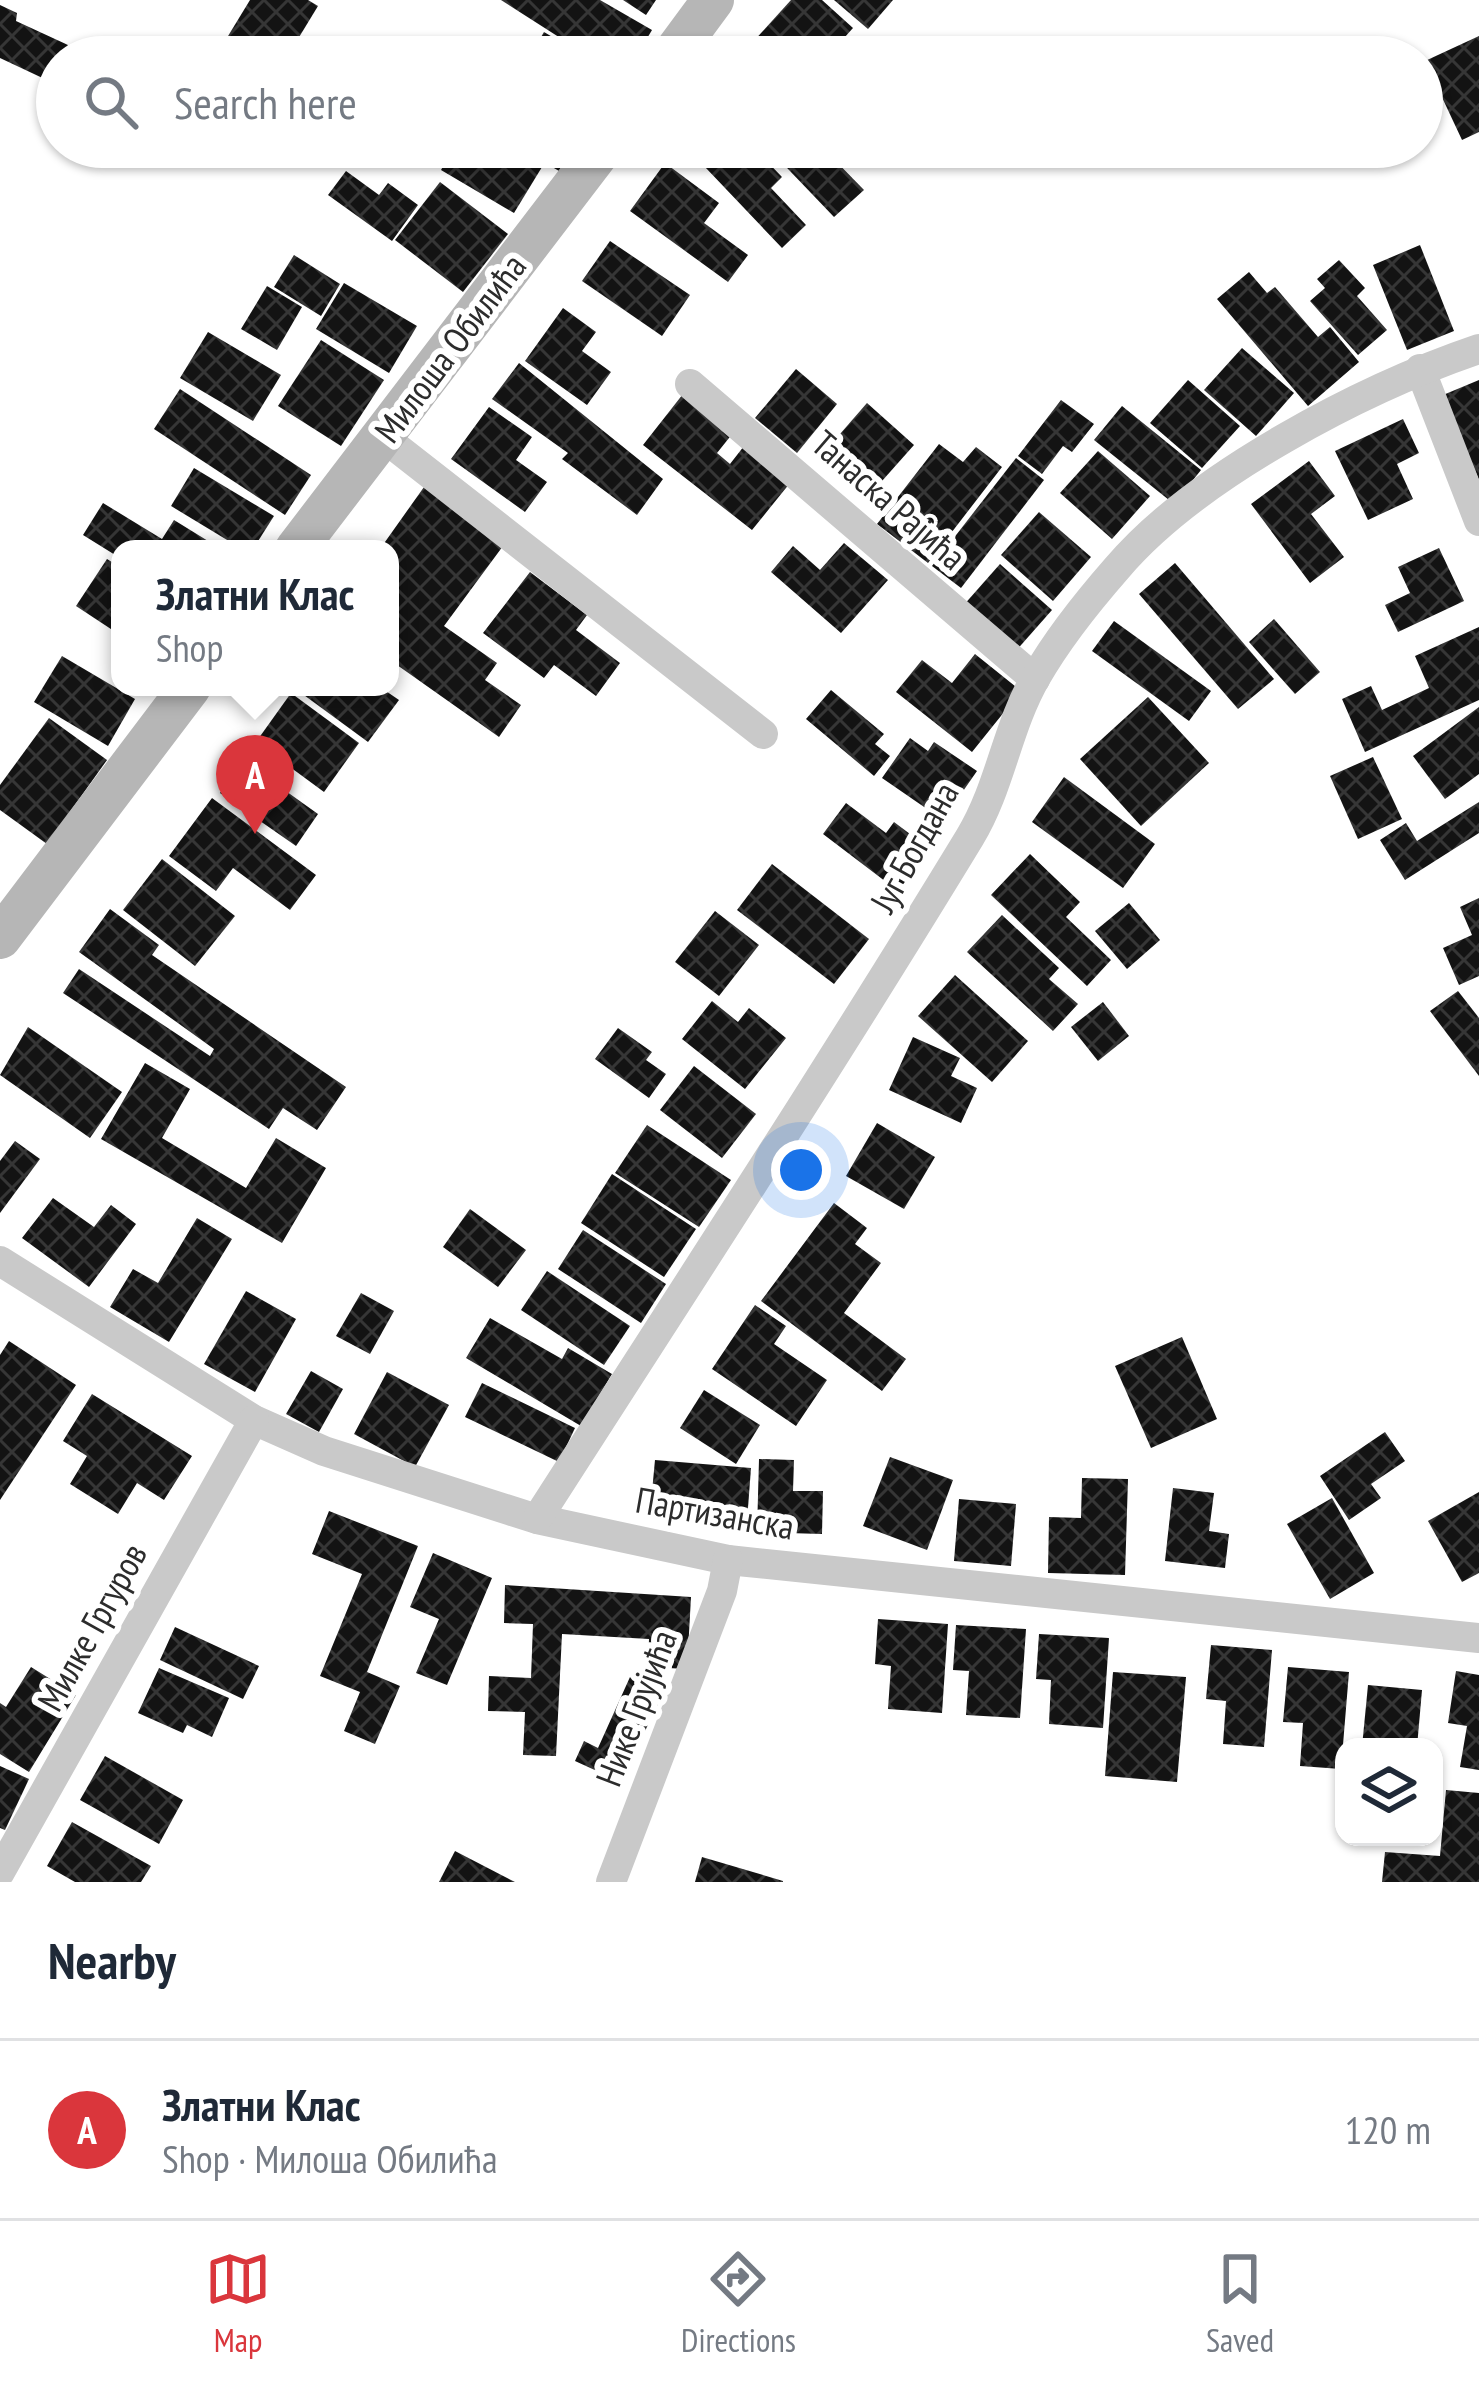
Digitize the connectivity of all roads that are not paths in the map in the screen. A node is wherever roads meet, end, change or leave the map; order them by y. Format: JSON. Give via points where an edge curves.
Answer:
{"nodes":[{"id":1,"x":713,"y":0,"type":"edge"},
{"id":2,"x":686,"y":36,"type":"edge"},
{"id":3,"x":587,"y":168,"type":"edge"},
{"id":4,"x":1479,"y":349,"type":"edge"},
{"id":5,"x":1420,"y":369,"type":"junction"},
{"id":6,"x":690,"y":384,"type":"dead end"},
{"id":7,"x":382,"y":437,"type":"junction"},
{"id":8,"x":1479,"y":521,"type":"edge"},
{"id":9,"x":303,"y":540,"type":"edge"},
{"id":10,"x":1035,"y":679,"type":"junction"},
{"id":11,"x":183,"y":696,"type":"edge"},
{"id":12,"x":763,"y":734,"type":"dead end"},
{"id":13,"x":0,"y":938,"type":"edge"},
{"id":14,"x":0,"y":1261,"type":"edge"},
{"id":15,"x":254,"y":1420,"type":"junction"},
{"id":16,"x":537,"y":1519,"type":"junction"},
{"id":17,"x":728,"y":1560,"type":"junction"},
{"id":18,"x":1479,"y":1638,"type":"edge"},
{"id":19,"x":0,"y":1872,"type":"edge"},
{"id":20,"x":611,"y":1882,"type":"edge"}],
"edges":[{"from":1,"to":2,"type":"street"},
{"from":3,"to":7,"type":"street","name":"Милоша Обилића"},
{"from":4,"to":5,"type":"street","name":"Југ Богдана"},
{"from":5,"to":8,"type":"street"},
{"from":5,"to":10,"type":"street","name":"Југ Богдана","via":[[1290,434],[1197,498],[1118,565]]},
{"from":6,"to":10,"type":"street","name":"Танаска Рајића"},
{"from":7,"to":9,"type":"street","name":"Милоша Обилића"},
{"from":7,"to":12,"type":"street"},
{"from":10,"to":16,"type":"street","name":"Југ Богдана","via":[[977,826]]},
{"from":11,"to":13,"type":"street"},
{"from":14,"to":15,"type":"street","name":"Партизанска"},
{"from":15,"to":16,"type":"street","name":"Партизанска","via":[[324,1451]]},
{"from":15,"to":19,"type":"street","name":"Милке Гргуров"},
{"from":16,"to":17,"type":"street","name":"Партизанска"},
{"from":17,"to":18,"type":"street","name":"Партизанска"},
{"from":17,"to":20,"type":"street","name":"Нике Грујића"}]}
